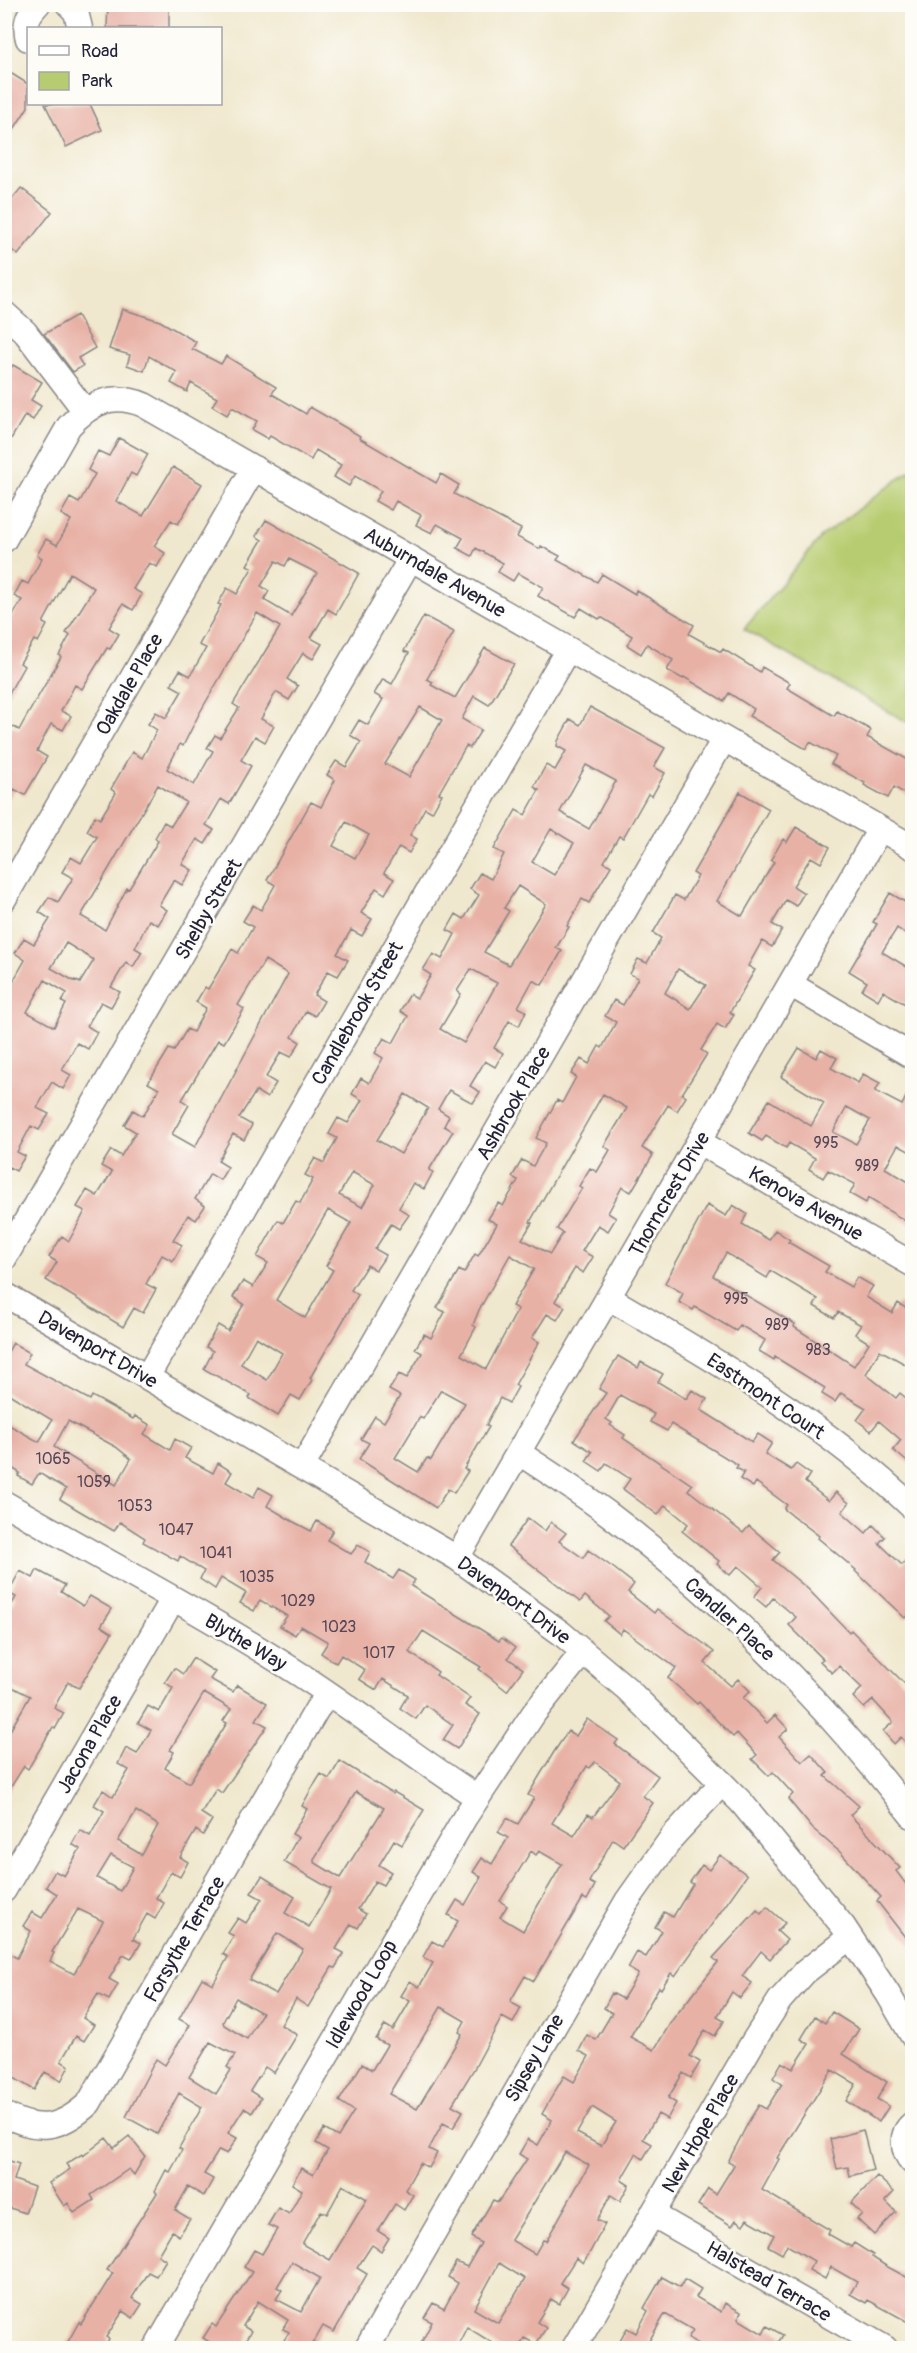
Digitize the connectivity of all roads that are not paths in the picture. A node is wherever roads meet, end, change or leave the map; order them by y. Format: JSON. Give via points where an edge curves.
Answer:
{"nodes":[{"id":1,"x":68,"y":4,"type":"edge"},
{"id":2,"x":32,"y":6,"type":"edge"},
{"id":3,"x":80,"y":27,"type":"edge"},
{"id":4,"x":27,"y":34,"type":"edge"},
{"id":5,"x":4,"y":314,"type":"edge"},
{"id":6,"x":85,"y":411,"type":"junction"},
{"id":7,"x":254,"y":468,"type":"junction"},
{"id":8,"x":4,"y":540,"type":"edge"},
{"id":9,"x":411,"y":558,"type":"junction"},
{"id":10,"x":568,"y":649,"type":"junction"},
{"id":11,"x":724,"y":739,"type":"junction"},
{"id":12,"x":880,"y":829,"type":"junction"},
{"id":13,"x":912,"y":848,"type":"edge"},
{"id":14,"x":4,"y":899,"type":"edge"},
{"id":15,"x":790,"y":984,"type":"junction"},
{"id":16,"x":912,"y":1056,"type":"edge"},
{"id":17,"x":699,"y":1142,"type":"junction"},
{"id":18,"x":4,"y":1260,"type":"edge"},
{"id":19,"x":912,"y":1264,"type":"edge"},
{"id":20,"x":4,"y":1294,"type":"edge"},
{"id":21,"x":609,"y":1298,"type":"junction"},
{"id":22,"x":147,"y":1377,"type":"junction"},
{"id":23,"x":519,"y":1453,"type":"junction"},
{"id":24,"x":302,"y":1467,"type":"junction"},
{"id":25,"x":912,"y":1507,"type":"edge"},
{"id":26,"x":8,"y":1513,"type":"edge"},
{"id":27,"x":457,"y":1558,"type":"junction"},
{"id":28,"x":173,"y":1599,"type":"junction"},
{"id":29,"x":583,"y":1652,"type":"junction"},
{"id":30,"x":328,"y":1694,"type":"junction"},
{"id":31,"x":722,"y":1783,"type":"junction"},
{"id":32,"x":477,"y":1797,"type":"junction"},
{"id":33,"x":912,"y":1816,"type":"edge"},
{"id":34,"x":4,"y":1890,"type":"edge"},
{"id":35,"x":850,"y":1937,"type":"junction"},
{"id":36,"x":912,"y":2035,"type":"edge"},
{"id":37,"x":4,"y":2114,"type":"edge"},
{"id":38,"x":912,"y":2124,"type":"edge"},
{"id":39,"x":912,"y":2162,"type":"edge"},
{"id":40,"x":652,"y":2214,"type":"junction"},
{"id":41,"x":158,"y":2348,"type":"edge"},
{"id":42,"x":367,"y":2349,"type":"edge"},
{"id":43,"x":574,"y":2349,"type":"edge"},
{"id":44,"x":885,"y":2349,"type":"edge"}],
"edges":[{"from":1,"to":3,"type":"street","via":[[76,12]]},
{"from":2,"to":4,"type":"street"},
{"from":5,"to":6,"type":"street","via":[[25,332]]},
{"from":6,"to":7,"type":"street","name":"Auburndale Avenue","via":[[98,402],[131,399]]},
{"from":6,"to":8,"type":"street","name":"Auburndale Avenue","via":[[69,426]]},
{"from":7,"to":9,"type":"street","name":"Auburndale Avenue"},
{"from":7,"to":14,"type":"street","name":"Oakdale Place"},
{"from":9,"to":10,"type":"street","name":"Auburndale Avenue"},
{"from":9,"to":18,"type":"street","name":"Shelby Street"},
{"from":10,"to":11,"type":"street","name":"Auburndale Avenue"},
{"from":10,"to":22,"type":"street","name":"Candlebrook Street"},
{"from":11,"to":12,"type":"street","name":"Auburndale Avenue"},
{"from":11,"to":24,"type":"street","name":"Ashbrook Place"},
{"from":12,"to":13,"type":"street","name":"Auburndale Avenue"},
{"from":12,"to":15,"type":"street","name":"Thorncrest Drive"},
{"from":15,"to":16,"type":"street"},
{"from":15,"to":17,"type":"street","name":"Thorncrest Drive"},
{"from":17,"to":19,"type":"street","name":"Kenova Avenue"},
{"from":17,"to":21,"type":"street","name":"Thorncrest Drive"},
{"from":20,"to":22,"type":"street","name":"Davenport Drive"},
{"from":21,"to":23,"type":"street","name":"Thorncrest Drive"},
{"from":21,"to":25,"type":"street","name":"Eastmont Court","via":[[789,1409]]},
{"from":22,"to":24,"type":"street","name":"Davenport Drive"},
{"from":23,"to":27,"type":"street","name":"Thorncrest Drive"},
{"from":23,"to":33,"type":"street","name":"Candler Place","via":[[617,1521],[758,1642],[846,1735]]},
{"from":24,"to":27,"type":"street","name":"Davenport Drive"},
{"from":26,"to":28,"type":"street","name":"Blythe Way"},
{"from":27,"to":29,"type":"street","name":"Davenport Drive"},
{"from":28,"to":30,"type":"street","name":"Blythe Way"},
{"from":28,"to":34,"type":"street","name":"Jacona Place"},
{"from":29,"to":31,"type":"street","name":"Davenport Drive","via":[[626,1688]]},
{"from":29,"to":32,"type":"street","name":"Idlewood Loop","via":[[534,1713]]},
{"from":30,"to":32,"type":"street","name":"Blythe Way"},
{"from":30,"to":37,"type":"street","name":"Forsythe Terrace","via":[[89,2103],[62,2123],[48,2126],[17,2121]]},
{"from":31,"to":35,"type":"street","name":"Davenport Drive","via":[[789,1858]]},
{"from":31,"to":42,"type":"street","name":"Sipsey Lane","via":[[673,1836],[627,1901]]},
{"from":32,"to":41,"type":"street","name":"Idlewood Loop"},
{"from":35,"to":36,"type":"street","name":"Davenport Drive"},
{"from":35,"to":40,"type":"street","name":"New Hope Place","via":[[806,1972],[780,2000]]},
{"from":38,"to":39,"type":"street","via":[[904,2138],[904,2150]]},
{"from":40,"to":43,"type":"street","name":"New Hope Place"},
{"from":40,"to":44,"type":"street","name":"Halstead Terrace"}]}
